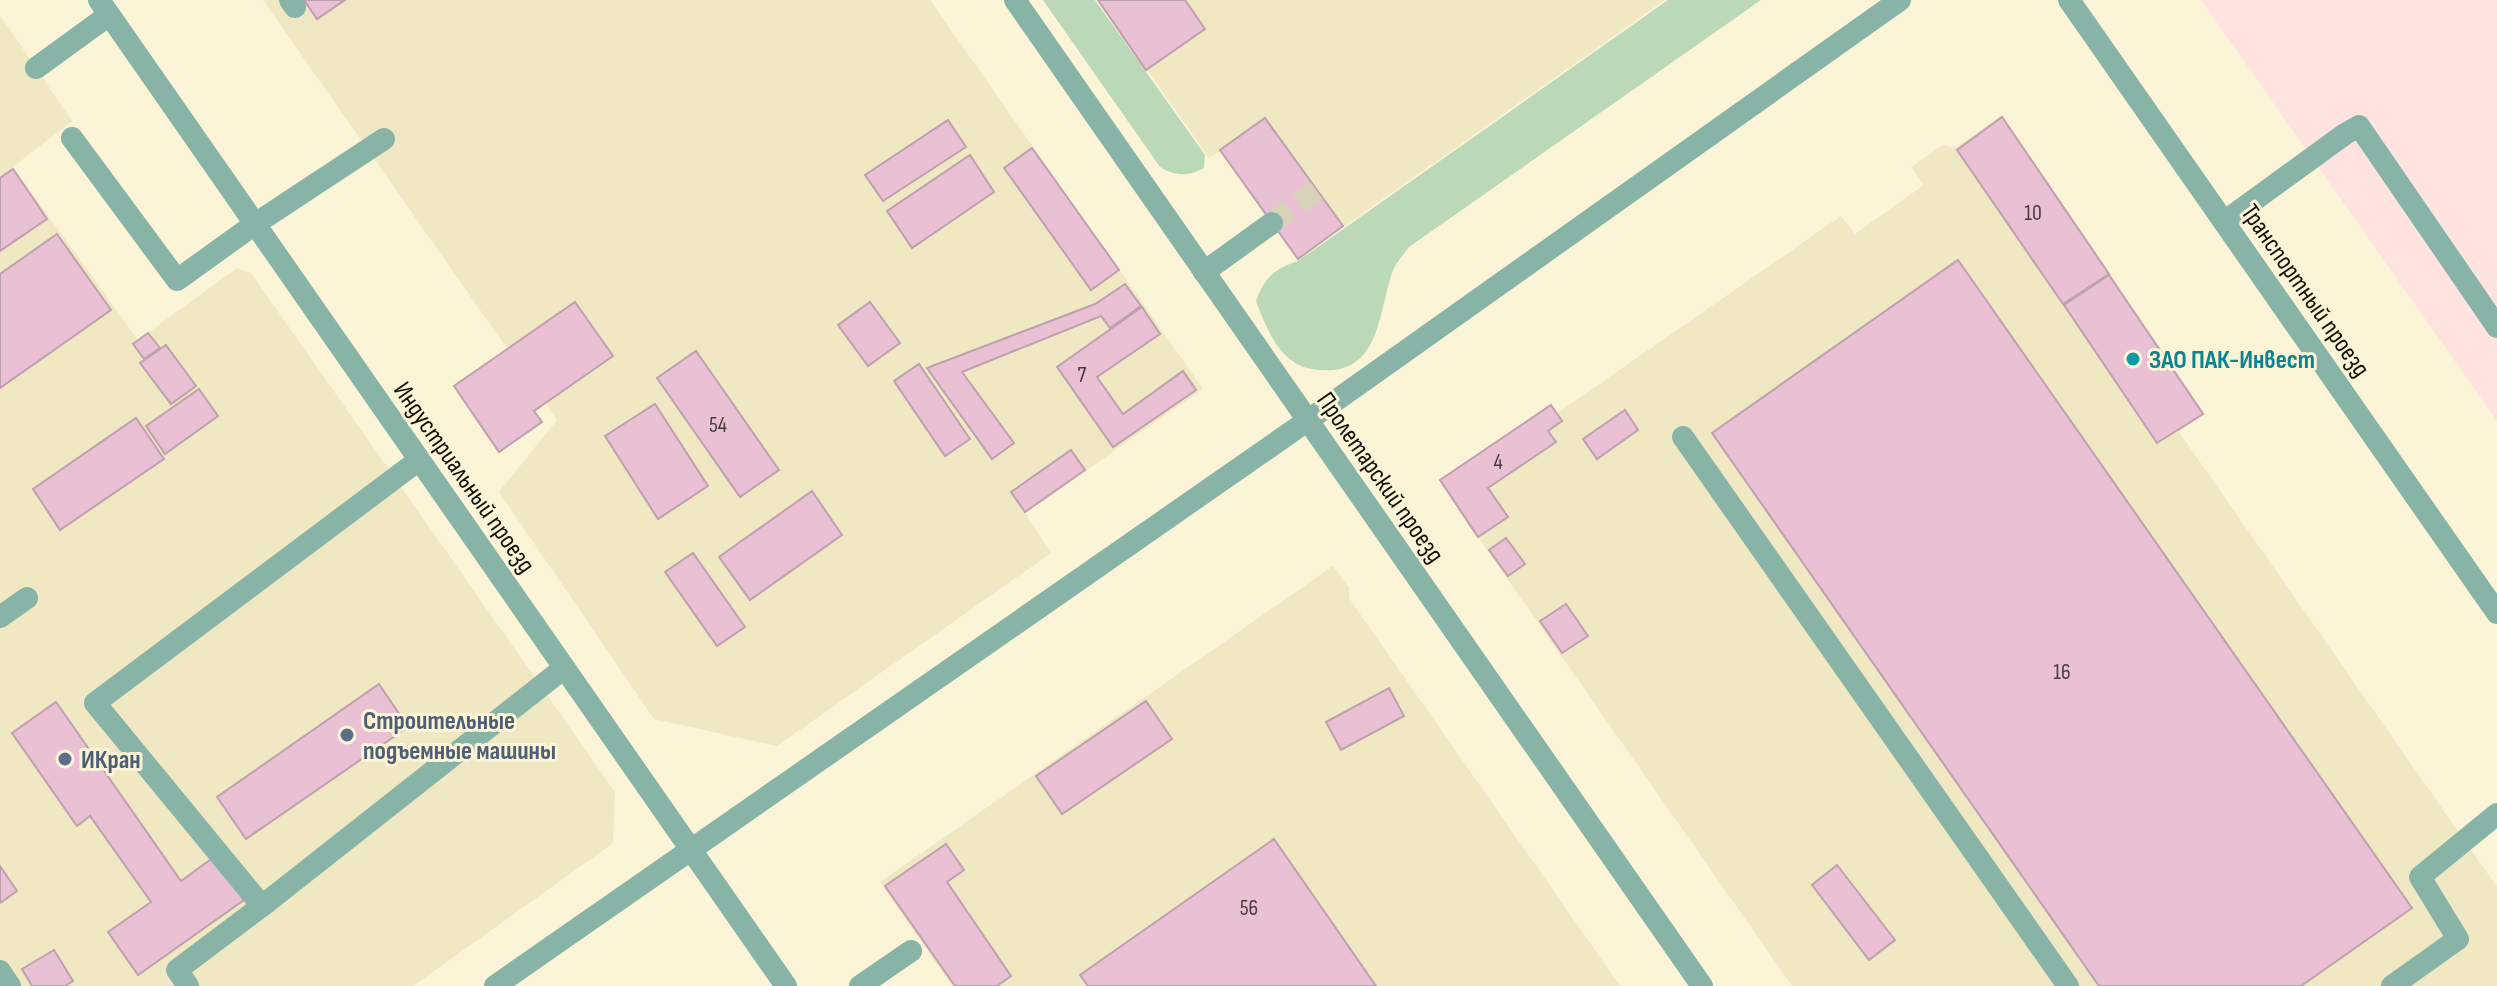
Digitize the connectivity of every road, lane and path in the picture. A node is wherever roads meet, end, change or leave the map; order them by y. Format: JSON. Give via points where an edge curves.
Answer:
{"nodes":[{"id":1,"x":1015,"y":0,"type":"edge"},
{"id":2,"x":1900,"y":0,"type":"edge"},
{"id":3,"x":2069,"y":0,"type":"edge"},
{"id":4,"x":104,"y":8,"type":"edge"},
{"id":5,"x":36,"y":68,"type":"dead end"},
{"id":6,"x":72,"y":138,"type":"dead end"},
{"id":7,"x":384,"y":139,"type":"dead end"},
{"id":8,"x":2224,"y":222,"type":"junction"},
{"id":9,"x":1272,"y":223,"type":"tunnel mouth"},
{"id":10,"x":255,"y":224,"type":"junction"},
{"id":11,"x":1204,"y":272,"type":"junction"},
{"id":12,"x":2497,"y":327,"type":"edge"},
{"id":13,"x":1307,"y":421,"type":"junction"},
{"id":14,"x":1683,"y":437,"type":"dead end"},
{"id":15,"x":419,"y":460,"type":"junction"},
{"id":16,"x":27,"y":598,"type":"dead end"},
{"id":17,"x":2497,"y":613,"type":"edge"},
{"id":18,"x":0,"y":617,"type":"edge"},
{"id":19,"x":564,"y":668,"type":"junction"},
{"id":20,"x":2497,"y":814,"type":"edge"},
{"id":21,"x":691,"y":850,"type":"junction"},
{"id":22,"x":262,"y":906,"type":"junction"},
{"id":23,"x":911,"y":951,"type":"dead end"},
{"id":24,"x":0,"y":971,"type":"edge"},
{"id":25,"x":10,"y":986,"type":"edge"},
{"id":26,"x":188,"y":986,"type":"edge"},
{"id":27,"x":495,"y":986,"type":"edge"},
{"id":28,"x":786,"y":986,"type":"edge"},
{"id":29,"x":860,"y":986,"type":"edge"},
{"id":30,"x":1702,"y":986,"type":"edge"},
{"id":31,"x":2068,"y":986,"type":"edge"},
{"id":32,"x":2392,"y":986,"type":"edge"}],
"edges":[{"from":1,"to":11,"type":"street","name":"Пролетарский проезд"},
{"from":2,"to":13,"type":"street"},
{"from":3,"to":8,"type":"street","name":"Транспортный проезд"},
{"from":4,"to":5,"type":"street"},
{"from":4,"to":10,"type":"street","name":"Индустриальный проезд"},
{"from":6,"to":10,"type":"street","via":[[177,280]]},
{"from":7,"to":10,"type":"street"},
{"from":8,"to":12,"type":"street","via":[[2359,126]]},
{"from":8,"to":17,"type":"street","name":"Транспортный проезд"},
{"from":9,"to":11,"type":"street"},
{"from":10,"to":15,"type":"street","name":"Индустриальный проезд"},
{"from":11,"to":13,"type":"street","name":"Пролетарский проезд"},
{"from":13,"to":21,"type":"street"},
{"from":13,"to":30,"type":"street","name":"Пролетарский проезд"},
{"from":14,"to":31,"type":"street"},
{"from":15,"to":19,"type":"street","name":"Индустриальный проезд"},
{"from":15,"to":22,"type":"street","via":[[95,703]]},
{"from":16,"to":18,"type":"street"},
{"from":19,"to":21,"type":"street","name":"Индустриальный проезд"},
{"from":19,"to":22,"type":"street"},
{"from":20,"to":32,"type":"street","via":[[2420,877],[2458,939]]},
{"from":21,"to":27,"type":"street"},
{"from":21,"to":28,"type":"street","name":"Индустриальный проезд"},
{"from":22,"to":26,"type":"street","via":[[177,970]]},
{"from":23,"to":29,"type":"street"},
{"from":24,"to":25,"type":"street"}]}
